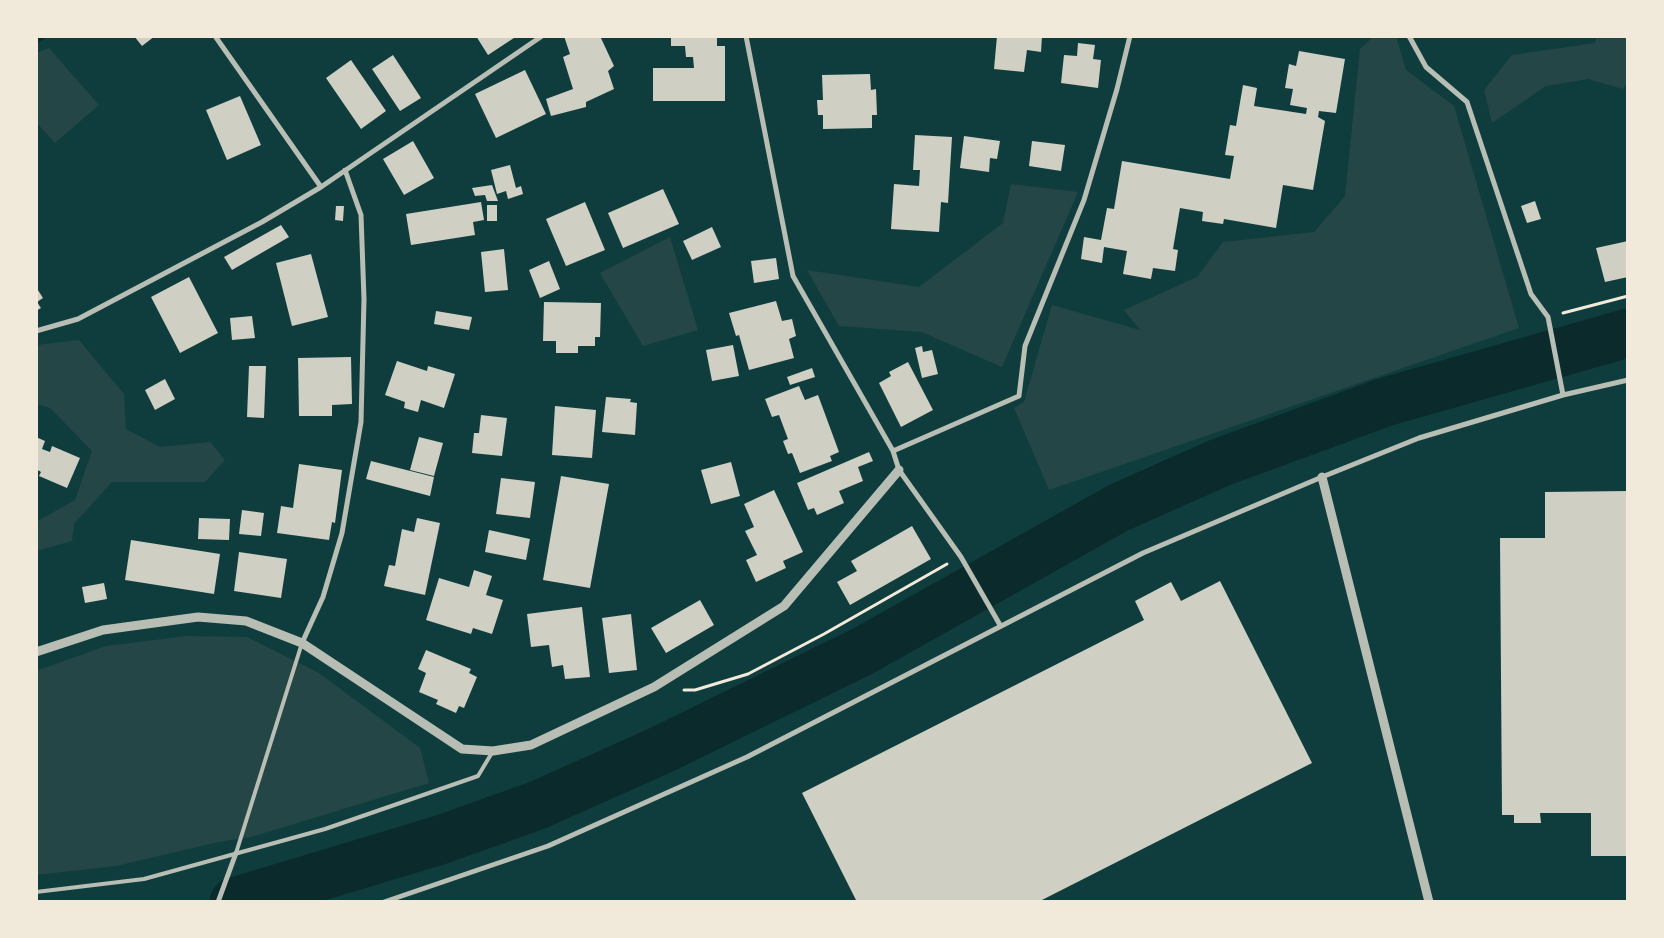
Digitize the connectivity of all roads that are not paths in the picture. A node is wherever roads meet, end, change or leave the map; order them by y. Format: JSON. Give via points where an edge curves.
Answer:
{"nodes":[{"id":1,"x":215,"y":36,"type":"edge"},
{"id":2,"x":542,"y":36,"type":"edge"},
{"id":3,"x":746,"y":36,"type":"edge"},
{"id":4,"x":1130,"y":36,"type":"edge"},
{"id":5,"x":1409,"y":36,"type":"edge"},
{"id":6,"x":345,"y":170,"type":"junction"},
{"id":7,"x":321,"y":187,"type":"junction"},
{"id":8,"x":36,"y":331,"type":"edge"},
{"id":9,"x":1628,"y":380,"type":"edge"},
{"id":10,"x":1563,"y":395,"type":"junction"},
{"id":11,"x":893,"y":451,"type":"junction"},
{"id":12,"x":899,"y":470,"type":"junction"},
{"id":13,"x":1322,"y":476,"type":"junction"},
{"id":14,"x":1000,"y":625,"type":"junction"},
{"id":15,"x":302,"y":643,"type":"junction"},
{"id":16,"x":36,"y":652,"type":"edge"},
{"id":17,"x":493,"y":751,"type":"junction"},
{"id":18,"x":236,"y":853,"type":"junction"},
{"id":19,"x":36,"y":892,"type":"edge"},
{"id":20,"x":218,"y":902,"type":"edge"},
{"id":21,"x":384,"y":902,"type":"edge"},
{"id":22,"x":1429,"y":902,"type":"edge"}],
"edges":[{"from":1,"to":7,"type":"street"},
{"from":2,"to":6,"type":"street"},
{"from":3,"to":11,"type":"street","via":[[794,276]]},
{"from":4,"to":11,"type":"street","via":[[1084,200],[1025,346],[1019,396]]},
{"from":5,"to":10,"type":"street","via":[[1426,67],[1467,102],[1530,294],[1548,317]]},
{"from":6,"to":7,"type":"street"},
{"from":6,"to":15,"type":"street","via":[[361,215],[364,299],[361,422],[342,533],[323,597]]},
{"from":7,"to":8,"type":"street","via":[[78,319]]},
{"from":9,"to":10,"type":"street"},
{"from":10,"to":13,"type":"street","via":[[1419,438]]},
{"from":11,"to":12,"type":"street"},
{"from":12,"to":14,"type":"street","via":[[961,557]]},
{"from":12,"to":17,"type":"street","via":[[784,606],[654,687],[531,745]]},
{"from":13,"to":14,"type":"street","via":[[1143,553]]},
{"from":13,"to":22,"type":"street"},
{"from":14,"to":21,"type":"street","via":[[747,757],[548,846]]},
{"from":15,"to":16,"type":"street","via":[[246,621],[198,617],[103,630]]},
{"from":15,"to":17,"type":"street","via":[[462,749]]},
{"from":15,"to":18,"type":"lane"},
{"from":17,"to":18,"type":"lane","via":[[478,776],[325,829]]},
{"from":18,"to":19,"type":"lane","via":[[144,879]]},
{"from":18,"to":20,"type":"street"}]}
